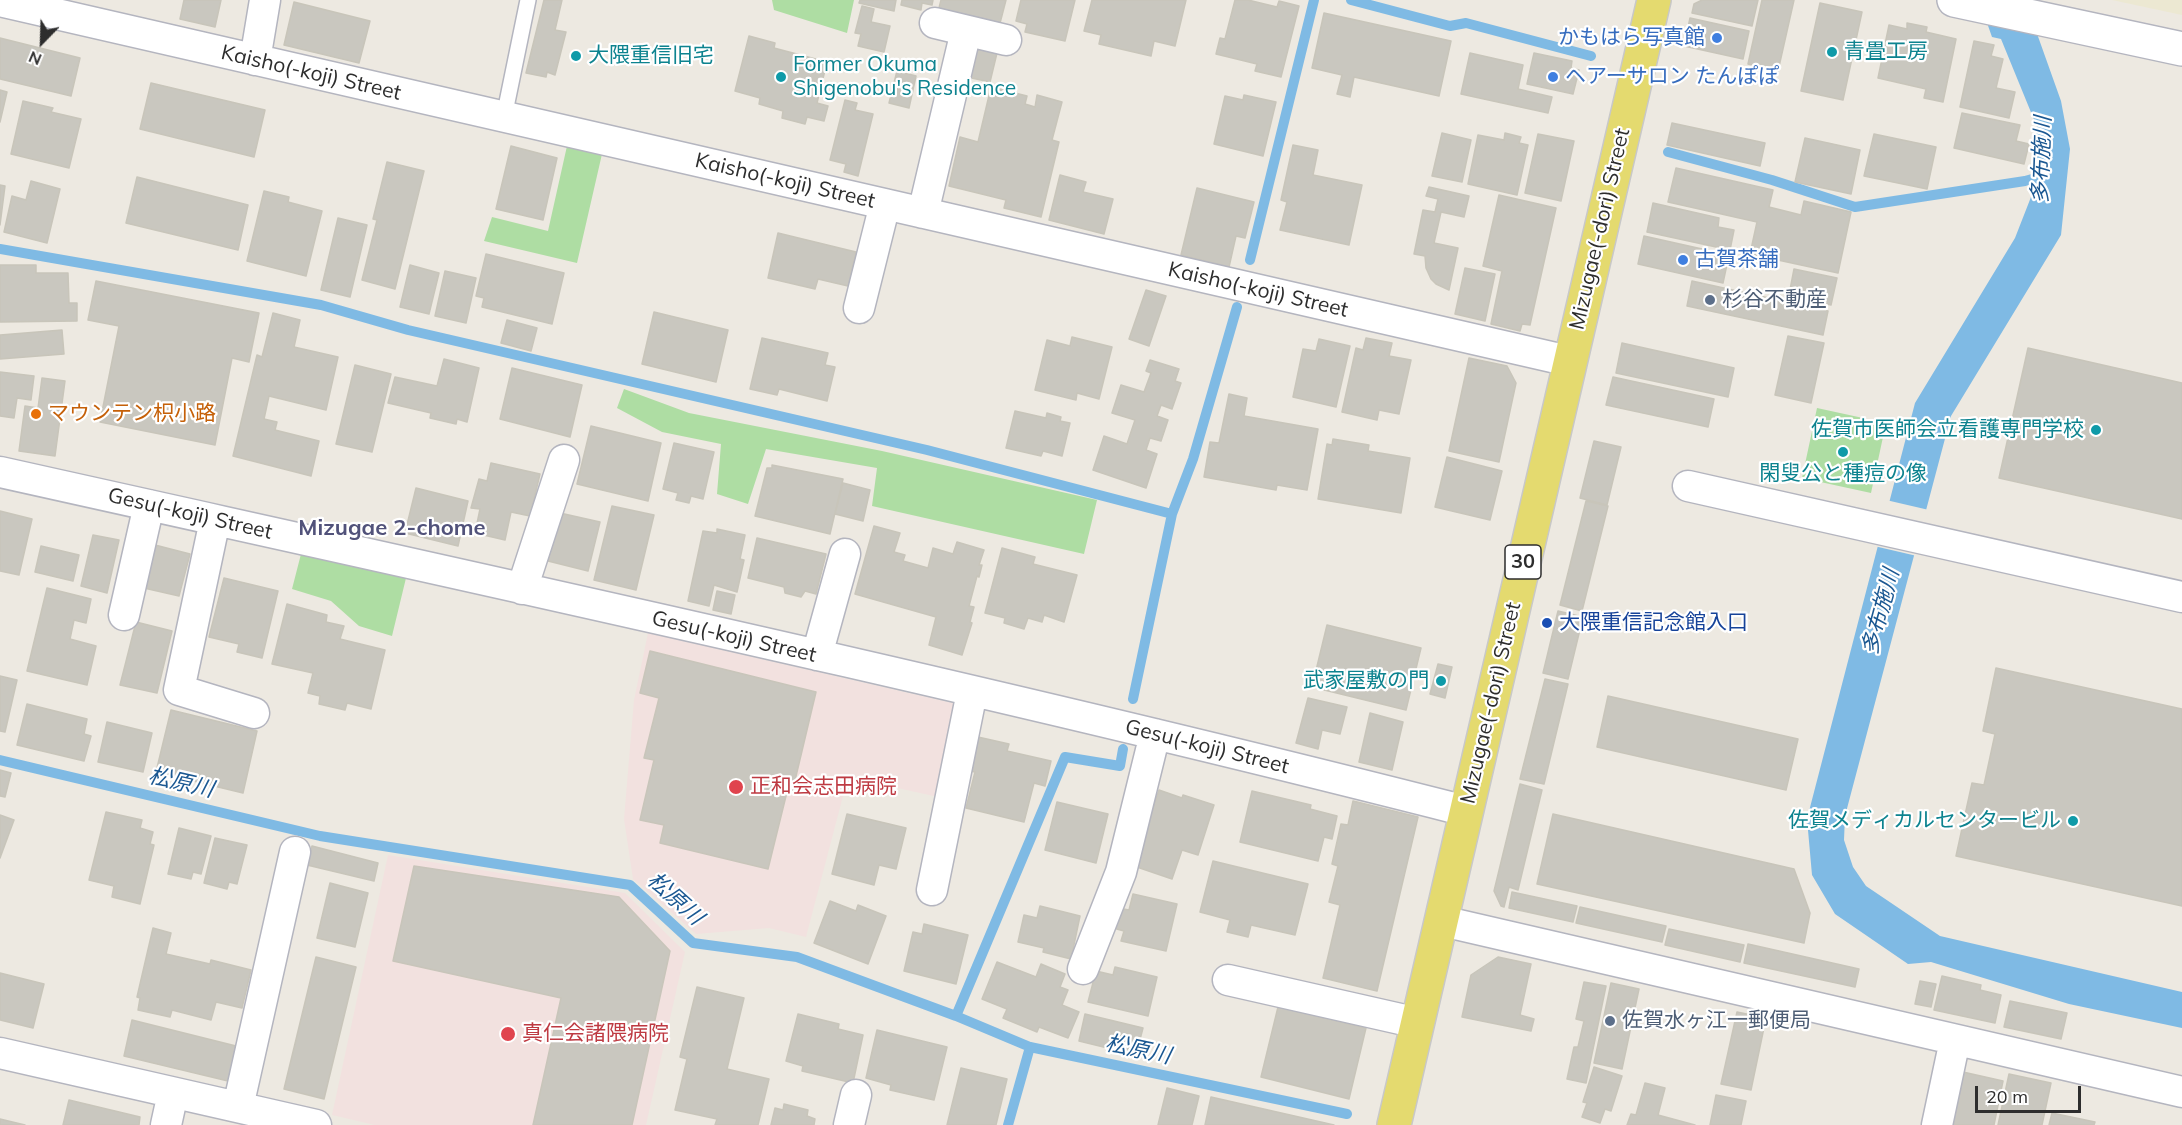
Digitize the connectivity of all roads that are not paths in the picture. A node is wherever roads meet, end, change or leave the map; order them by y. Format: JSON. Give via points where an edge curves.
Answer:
{"nodes":[{"id":1,"x":265,"y":0,"type":"edge"},
{"id":2,"x":528,"y":0,"type":"edge"},
{"id":3,"x":1654,"y":0,"type":"edge"},
{"id":4,"x":0,"y":1,"type":"edge"},
{"id":5,"x":1957,"y":1,"type":"edge"},
{"id":6,"x":935,"y":23,"type":"dead end"},
{"id":7,"x":966,"y":31,"type":"junction"},
{"id":8,"x":1006,"y":40,"type":"dead end"},
{"id":9,"x":2182,"y":49,"type":"edge"},
{"id":10,"x":255,"y":60,"type":"junction"},
{"id":11,"x":504,"y":117,"type":"junction"},
{"id":12,"x":885,"y":204,"type":"junction"},
{"id":13,"x":924,"y":213,"type":"junction"},
{"id":14,"x":859,"y":308,"type":"dead end"},
{"id":15,"x":1569,"y":361,"type":"junction"},
{"id":16,"x":564,"y":460,"type":"dead end"},
{"id":17,"x":0,"y":472,"type":"edge"},
{"id":18,"x":1688,"y":486,"type":"dead end"},
{"id":19,"x":149,"y":505,"type":"junction"},
{"id":20,"x":215,"y":520,"type":"junction"},
{"id":21,"x":845,"y":554,"type":"dead end"},
{"id":22,"x":522,"y":590,"type":"junction"},
{"id":23,"x":2182,"y":597,"type":"edge"},
{"id":24,"x":124,"y":615,"type":"dead end"},
{"id":25,"x":817,"y":655,"type":"junction"},
{"id":26,"x":972,"y":692,"type":"junction"},
{"id":27,"x":254,"y":713,"type":"dead end"},
{"id":28,"x":1155,"y":734,"type":"junction"},
{"id":29,"x":1466,"y":812,"type":"junction"},
{"id":30,"x":295,"y":852,"type":"dead end"},
{"id":31,"x":932,"y":890,"type":"dead end"},
{"id":32,"x":1442,"y":921,"type":"junction"},
{"id":33,"x":1083,"y":969,"type":"dead end"},
{"id":34,"x":1228,"y":980,"type":"dead end"},
{"id":35,"x":1418,"y":1023,"type":"junction"},
{"id":36,"x":1955,"y":1040,"type":"junction"},
{"id":37,"x":0,"y":1053,"type":"edge"},
{"id":38,"x":2182,"y":1092,"type":"edge"},
{"id":39,"x":173,"y":1093,"type":"junction"},
{"id":40,"x":856,"y":1095,"type":"dead end"},
{"id":41,"x":238,"y":1107,"type":"junction"},
{"id":42,"x":166,"y":1125,"type":"edge"},
{"id":43,"x":316,"y":1125,"type":"edge"},
{"id":44,"x":849,"y":1125,"type":"edge"},
{"id":45,"x":1394,"y":1125,"type":"edge"},
{"id":46,"x":1937,"y":1125,"type":"edge"}],
"edges":[{"from":1,"to":10,"type":"street"},
{"from":2,"to":11,"type":"lane"},
{"from":3,"to":15,"type":"main road","name":"Mizugae(-dori) Street","number":"30"},
{"from":4,"to":10,"type":"street","name":"Kaisho(-koji) Street"},
{"from":5,"to":9,"type":"street"},
{"from":6,"to":7,"type":"street"},
{"from":7,"to":8,"type":"street"},
{"from":7,"to":13,"type":"street"},
{"from":10,"to":11,"type":"street","name":"Kaisho(-koji) Street"},
{"from":11,"to":12,"type":"street","name":"Kaisho(-koji) Street"},
{"from":12,"to":13,"type":"street","name":"Kaisho(-koji) Street"},
{"from":12,"to":14,"type":"street"},
{"from":13,"to":15,"type":"street","name":"Kaisho(-koji) Street"},
{"from":15,"to":29,"type":"main road","name":"Mizugae(-dori) Street","number":"30"},
{"from":16,"to":22,"type":"street"},
{"from":17,"to":19,"type":"street","name":"Gesu(-koji) Street"},
{"from":18,"to":23,"type":"street"},
{"from":19,"to":20,"type":"street","name":"Gesu(-koji) Street"},
{"from":19,"to":24,"type":"street"},
{"from":20,"to":22,"type":"street","name":"Gesu(-koji) Street"},
{"from":20,"to":27,"type":"street","via":[[179,690]]},
{"from":21,"to":25,"type":"street"},
{"from":22,"to":25,"type":"street","name":"Gesu(-koji) Street"},
{"from":25,"to":26,"type":"street","name":"Gesu(-koji) Street"},
{"from":26,"to":28,"type":"street","name":"Gesu(-koji) Street"},
{"from":26,"to":31,"type":"street"},
{"from":28,"to":29,"type":"street","name":"Gesu(-koji) Street"},
{"from":28,"to":33,"type":"street","via":[[1121,872]]},
{"from":29,"to":32,"type":"main road","name":"Mizugae(-dori) Street","number":"30"},
{"from":30,"to":41,"type":"street"},
{"from":32,"to":35,"type":"main road","name":"Mizugae(-dori) Street","number":"30"},
{"from":32,"to":36,"type":"street"},
{"from":34,"to":35,"type":"street"},
{"from":35,"to":45,"type":"main road","name":"Mizugae(-dori) Street","number":"30"},
{"from":36,"to":38,"type":"street"},
{"from":36,"to":46,"type":"street"},
{"from":37,"to":39,"type":"street"},
{"from":39,"to":41,"type":"street"},
{"from":39,"to":42,"type":"street"},
{"from":40,"to":44,"type":"street"},
{"from":41,"to":43,"type":"street"}]}
